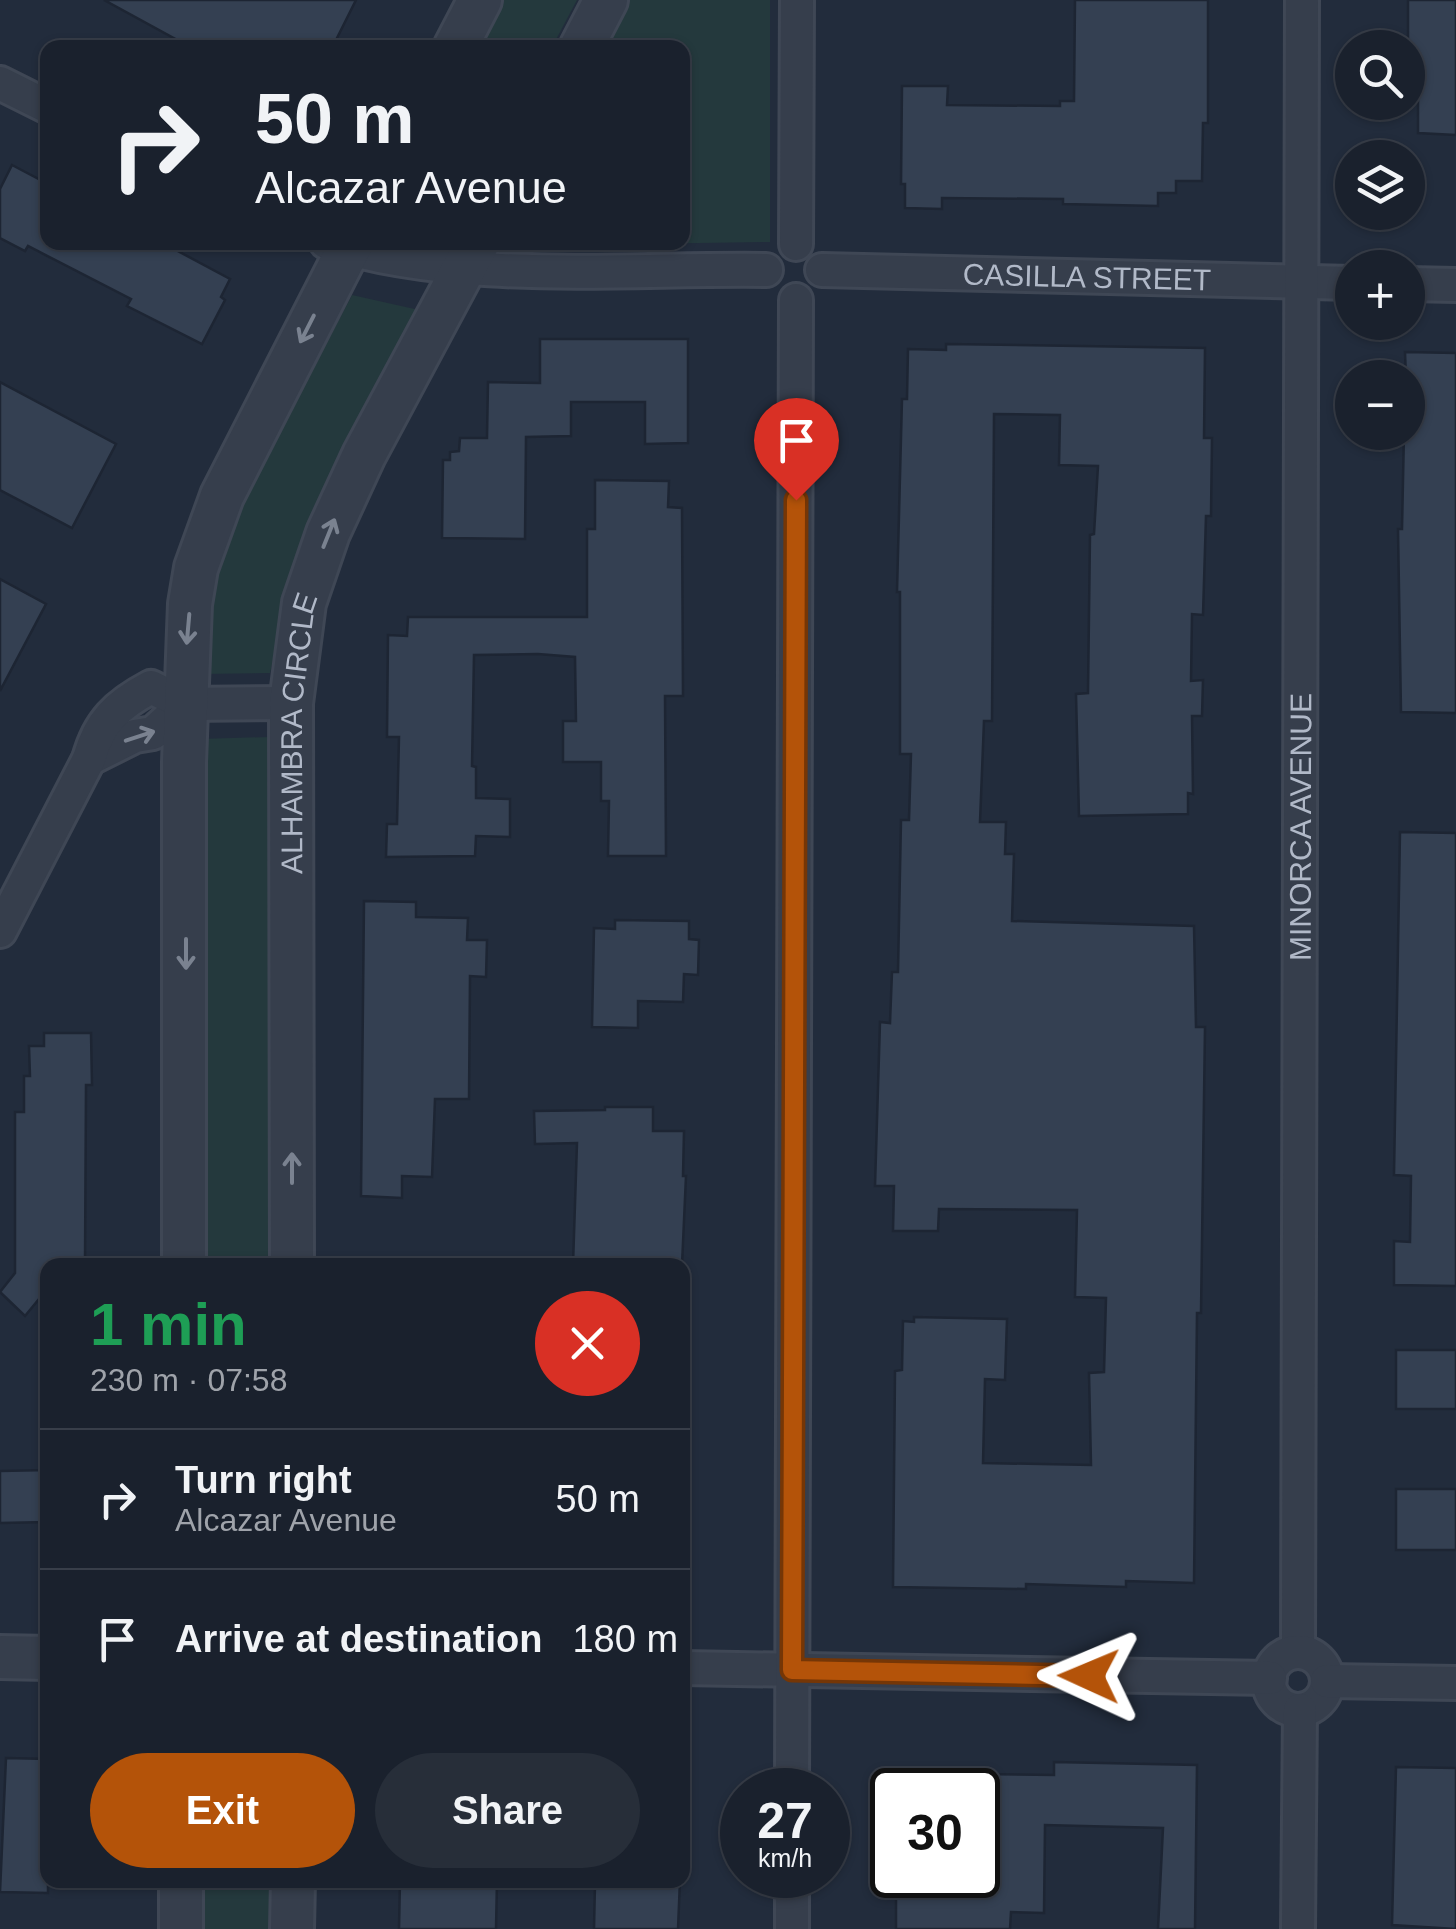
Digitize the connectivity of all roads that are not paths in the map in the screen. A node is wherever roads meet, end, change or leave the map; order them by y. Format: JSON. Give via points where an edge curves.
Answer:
{"nodes":[{"id":1,"x":480,"y":0,"type":"edge"},
{"id":2,"x":606,"y":0,"type":"edge"},
{"id":3,"x":797,"y":0,"type":"edge"},
{"id":4,"x":1302,"y":0,"type":"edge"},
{"id":5,"x":459,"y":40,"type":"edge"},
{"id":6,"x":585,"y":40,"type":"edge"},
{"id":7,"x":0,"y":83,"type":"edge"},
{"id":8,"x":40,"y":103,"type":"edge"},
{"id":9,"x":796,"y":244,"type":"junction"},
{"id":10,"x":340,"y":250,"type":"edge"},
{"id":11,"x":359,"y":250,"type":"edge"},
{"id":12,"x":471,"y":255,"type":"edge"},
{"id":13,"x":766,"y":270,"type":"junction"},
{"id":14,"x":822,"y":270,"type":"junction"},
{"id":15,"x":1301,"y":282,"type":"junction"},
{"id":16,"x":1335,"y":283,"type":"edge"},
{"id":17,"x":1425,"y":284,"type":"edge"},
{"id":18,"x":1456,"y":285,"type":"edge"},
{"id":19,"x":796,"y":300,"type":"junction"},
{"id":20,"x":291,"y":703,"type":"junction"},
{"id":21,"x":185,"y":704,"type":"junction"},
{"id":22,"x":0,"y":931,"type":"edge"},
{"id":23,"x":184,"y":1258,"type":"edge"},
{"id":24,"x":292,"y":1258,"type":"edge"},
{"id":25,"x":1298,"y":1652,"type":"junction"},
{"id":26,"x":0,"y":1657,"type":"edge"},
{"id":27,"x":40,"y":1658,"type":"edge"},
{"id":28,"x":690,"y":1668,"type":"edge"},
{"id":29,"x":792,"y":1670,"type":"junction"},
{"id":30,"x":1270,"y":1678,"type":"junction"},
{"id":31,"x":1327,"y":1681,"type":"junction"},
{"id":32,"x":1456,"y":1683,"type":"edge"},
{"id":33,"x":1300,"y":1710,"type":"junction"},
{"id":34,"x":792,"y":1768,"type":"edge"},
{"id":35,"x":181,"y":1888,"type":"edge"},
{"id":36,"x":293,"y":1888,"type":"edge"},
{"id":37,"x":792,"y":1898,"type":"edge"},
{"id":38,"x":181,"y":1929,"type":"edge"},
{"id":39,"x":292,"y":1929,"type":"edge"},
{"id":40,"x":792,"y":1929,"type":"edge"},
{"id":41,"x":1298,"y":1929,"type":"edge"}],
"edges":[{"from":1,"to":5,"type":"street"},
{"from":2,"to":6,"type":"street"},
{"from":3,"to":9,"type":"street"},
{"from":4,"to":15,"type":"street","name":"MINORCA AVENUE"},
{"from":7,"to":8,"type":"street"},
{"from":9,"to":13,"type":"street","via":[[776,250]]},
{"from":9,"to":14,"type":"street","via":[[816,255]]},
{"from":10,"to":21,"type":"street","one_way":true,"via":[[207,537],[190,604]]},
{"from":11,"to":12,"type":"street","via":[[394,260]]},
{"from":12,"to":13,"type":"street"},
{"from":20,"to":12,"type":"street","name":"ALHAMBRA CIRCLE","one_way":true,"via":[[304,603],[328,534]]},
{"from":13,"to":19,"type":"street","via":[[774,292]]},
{"from":14,"to":15,"type":"street","name":"CASILLA STREET"},
{"from":14,"to":19,"type":"street","via":[[815,290]]},
{"from":15,"to":16,"type":"street","name":"CASILLA STREET"},
{"from":15,"to":25,"type":"street","name":"MINORCA AVENUE"},
{"from":17,"to":18,"type":"street"},
{"from":19,"to":29,"type":"street"},
{"from":20,"to":21,"type":"street"},
{"from":24,"to":20,"type":"street","name":"ALHAMBRA CIRCLE","one_way":true},
{"from":21,"to":22,"type":"street","via":[[150,688],[96,734]]},
{"from":21,"to":23,"type":"street","one_way":true},
{"from":25,"to":30,"type":"street","via":[[1276,1663]]},
{"from":25,"to":31,"type":"street","via":[[1321,1664]]},
{"from":26,"to":27,"type":"street"},
{"from":28,"to":29,"type":"street"},
{"from":29,"to":30,"type":"street"},
{"from":29,"to":34,"type":"street"},
{"from":30,"to":33,"type":"street","via":[[1276,1699]]},
{"from":31,"to":32,"type":"street"},
{"from":31,"to":33,"type":"street","via":[[1320,1700]]},
{"from":33,"to":41,"type":"street"},
{"from":35,"to":38,"type":"street"},
{"from":36,"to":39,"type":"street"},
{"from":37,"to":40,"type":"street"}]}
